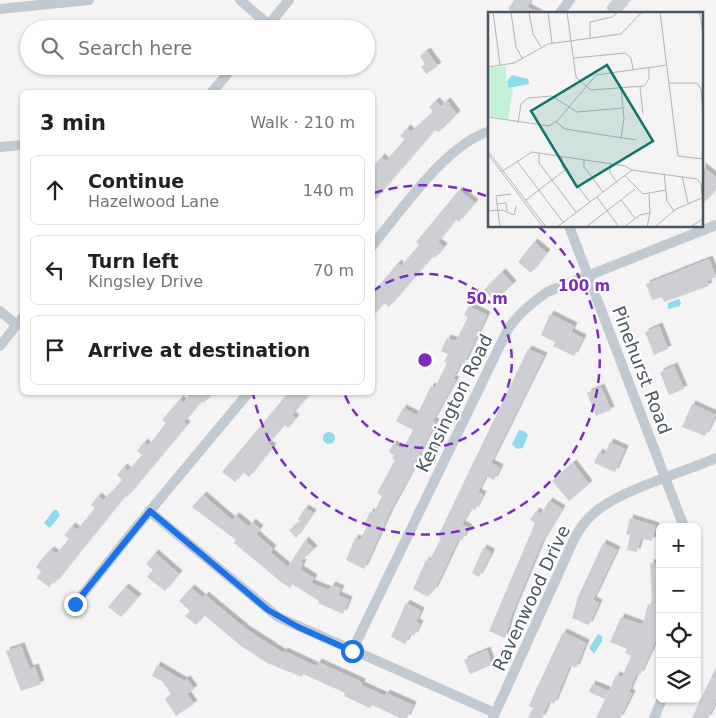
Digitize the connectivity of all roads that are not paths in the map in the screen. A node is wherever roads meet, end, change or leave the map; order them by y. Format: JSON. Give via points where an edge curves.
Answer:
{"nodes":[{"id":1,"x":89,"y":0,"type":"edge"},
{"id":2,"x":240,"y":0,"type":"edge"},
{"id":3,"x":289,"y":0,"type":"edge"},
{"id":4,"x":570,"y":0,"type":"edge"},
{"id":5,"x":0,"y":9,"type":"edge"},
{"id":6,"x":561,"y":12,"type":"edge"},
{"id":7,"x":260,"y":20,"type":"edge"},
{"id":8,"x":273,"y":20,"type":"edge"},
{"id":9,"x":226,"y":75,"type":"edge"},
{"id":10,"x":214,"y":90,"type":"edge"},
{"id":11,"x":488,"y":132,"type":"edge"},
{"id":12,"x":20,"y":144,"type":"edge"},
{"id":13,"x":0,"y":147,"type":"edge"},
{"id":14,"x":716,"y":225,"type":"edge"},
{"id":15,"x":570,"y":228,"type":"edge"},
{"id":16,"x":375,"y":242,"type":"edge"},
{"id":17,"x":588,"y":276,"type":"junction"},
{"id":18,"x":0,"y":311,"type":"edge"},
{"id":19,"x":20,"y":322,"type":"edge"},
{"id":20,"x":0,"y":346,"type":"edge"},
{"id":21,"x":247,"y":395,"type":"edge"},
{"id":22,"x":716,"y":458,"type":"edge"},
{"id":23,"x":666,"y":478,"type":"junction"},
{"id":24,"x":150,"y":511,"type":"junction"},
{"id":25,"x":683,"y":523,"type":"edge"},
{"id":26,"x":75,"y":604,"type":"dead end"},
{"id":27,"x":352,"y":651,"type":"junction"},
{"id":28,"x":660,"y":703,"type":"edge"},
{"id":29,"x":494,"y":716,"type":"edge"},
{"id":30,"x":654,"y":718,"type":"edge"}],
"edges":[{"from":1,"to":5,"type":"street"},
{"from":2,"to":7,"type":"street"},
{"from":3,"to":8,"type":"street"},
{"from":4,"to":6,"type":"street"},
{"from":9,"to":10,"type":"street"},
{"from":11,"to":16,"type":"street","via":[[473,137],[449,155]]},
{"from":12,"to":13,"type":"street"},
{"from":14,"to":17,"type":"street","name":"Kensington Road"},
{"from":15,"to":17,"type":"street","name":"Pinehurst Road"},
{"from":17,"to":23,"type":"street","name":"Pinehurst Road"},
{"from":17,"to":27,"type":"street","name":"Kensington Road","via":[[547,292],[530,303],[508,329]]},
{"from":18,"to":19,"type":"street"},
{"from":19,"to":20,"type":"street"},
{"from":21,"to":24,"type":"street"},
{"from":22,"to":23,"type":"street","name":"Ravenwood Drive"},
{"from":23,"to":25,"type":"street","name":"Pinehurst Road"},
{"from":23,"to":29,"type":"street","name":"Ravenwood Drive","via":[[612,500],[584,524],[575,537]]},
{"from":24,"to":26,"type":"street"},
{"from":24,"to":27,"type":"street","via":[[268,610]]},
{"from":27,"to":29,"type":"street"},
{"from":28,"to":30,"type":"street"}]}
